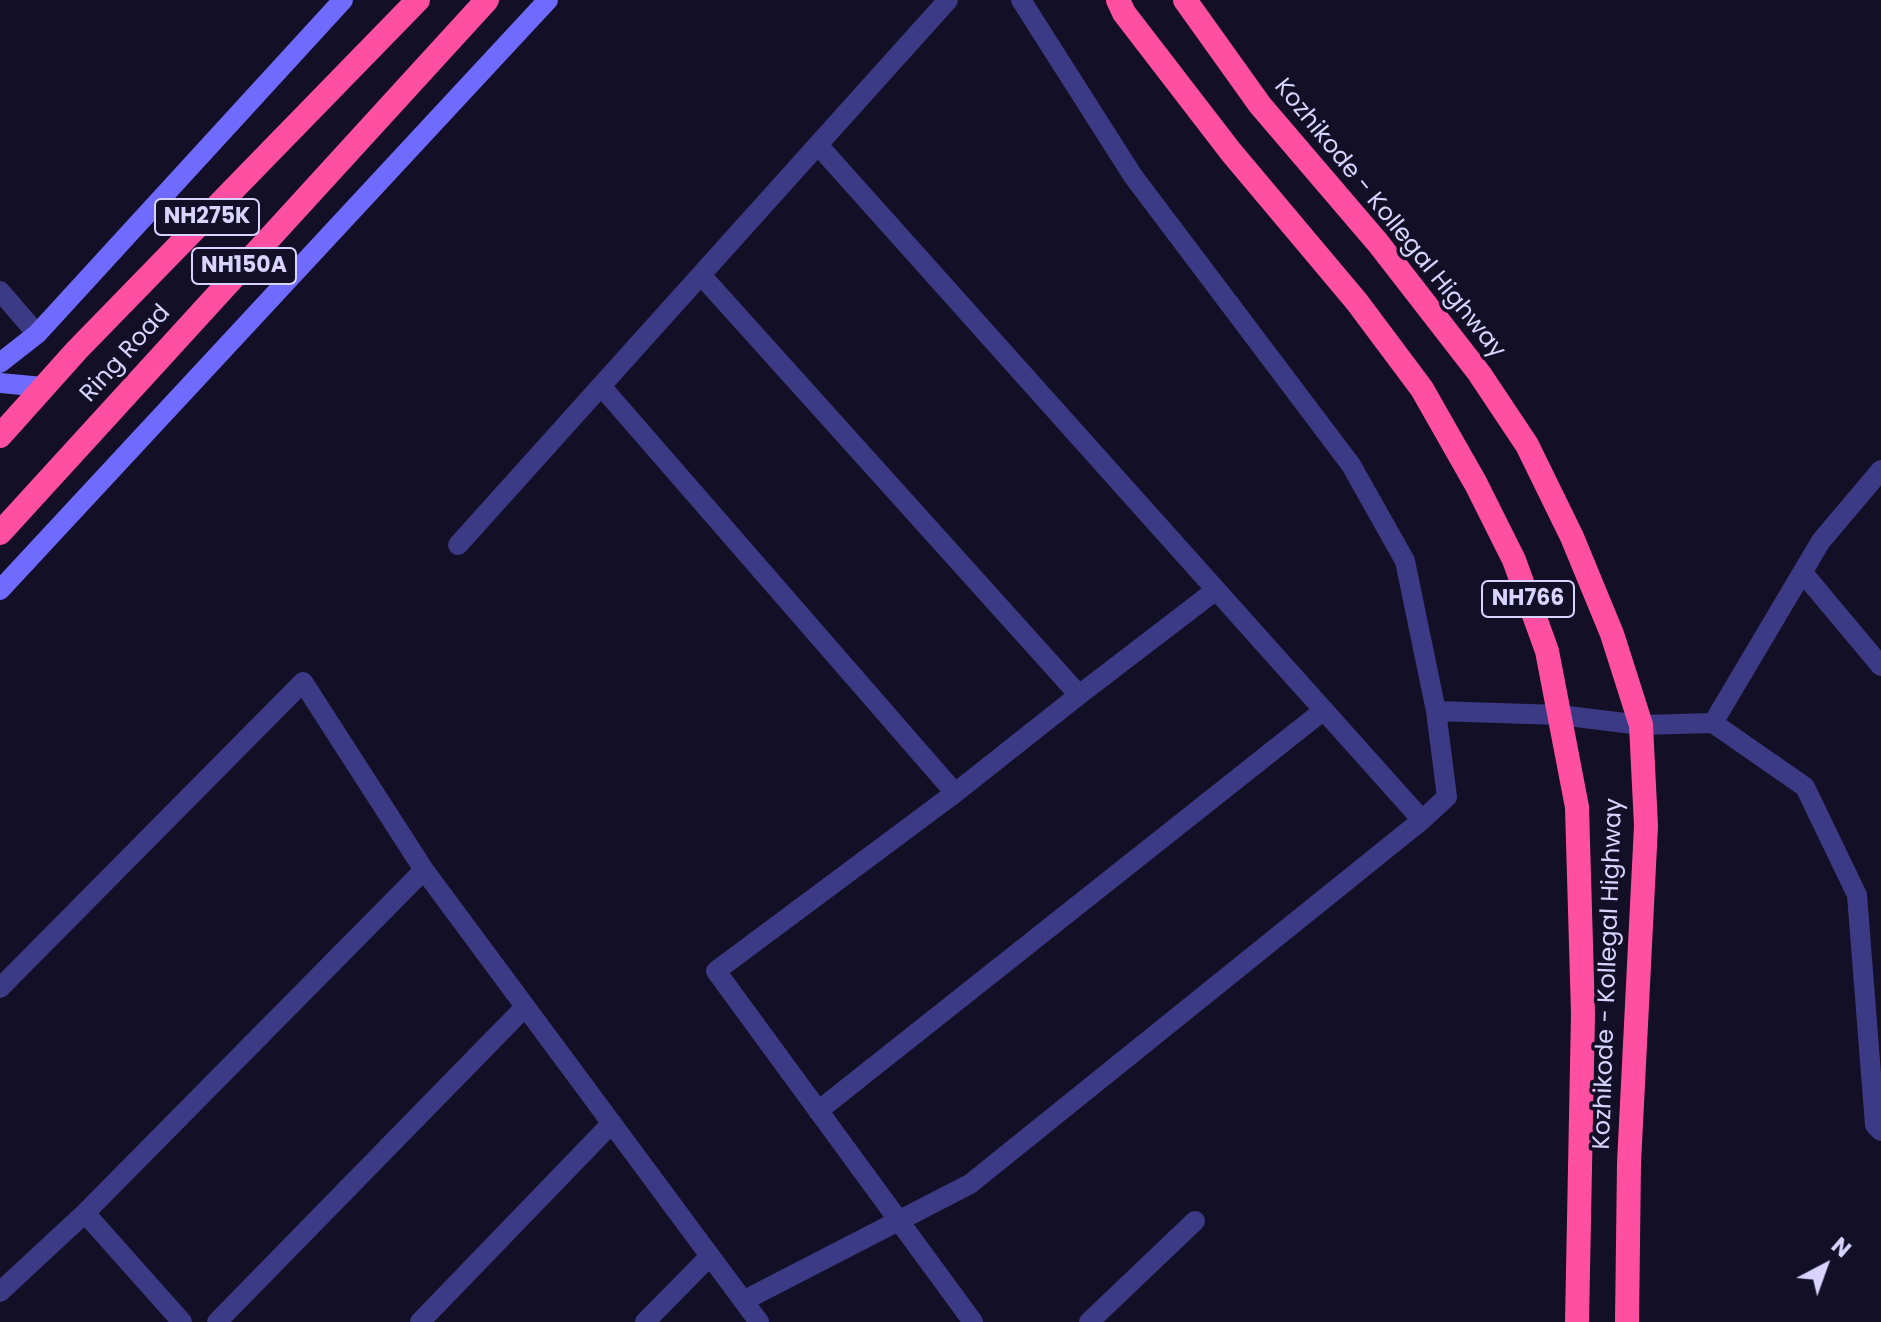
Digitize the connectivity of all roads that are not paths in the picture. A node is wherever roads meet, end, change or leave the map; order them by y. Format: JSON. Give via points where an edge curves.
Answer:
{"nodes":[{"id":1,"x":343,"y":0,"type":"edge"},
{"id":2,"x":418,"y":0,"type":"edge"},
{"id":3,"x":487,"y":0,"type":"edge"},
{"id":4,"x":548,"y":0,"type":"edge"},
{"id":5,"x":948,"y":0,"type":"edge"},
{"id":6,"x":1021,"y":0,"type":"edge"},
{"id":7,"x":1118,"y":0,"type":"edge"},
{"id":8,"x":1185,"y":0,"type":"edge"},
{"id":9,"x":818,"y":145,"type":"junction"},
{"id":10,"x":701,"y":275,"type":"junction"},
{"id":11,"x":0,"y":291,"type":"edge"},
{"id":12,"x":37,"y":334,"type":"junction"},
{"id":13,"x":0,"y":363,"type":"edge"},
{"id":14,"x":0,"y":383,"type":"edge"},
{"id":15,"x":601,"y":386,"type":"junction"},
{"id":16,"x":43,"y":387,"type":"junction"},
{"id":17,"x":0,"y":436,"type":"edge"},
{"id":18,"x":1881,"y":470,"type":"edge"},
{"id":19,"x":0,"y":533,"type":"edge"},
{"id":20,"x":458,"y":545,"type":"dead end"},
{"id":21,"x":1803,"y":573,"type":"junction"},
{"id":22,"x":0,"y":590,"type":"edge"},
{"id":23,"x":1216,"y":590,"type":"junction"},
{"id":24,"x":1881,"y":666,"type":"edge"},
{"id":25,"x":1079,"y":695,"type":"junction"},
{"id":26,"x":1324,"y":710,"type":"junction"},
{"id":27,"x":1436,"y":711,"type":"junction"},
{"id":28,"x":1560,"y":715,"type":"junction"},
{"id":29,"x":1713,"y":723,"type":"junction"},
{"id":30,"x":1641,"y":725,"type":"junction"},
{"id":31,"x":955,"y":793,"type":"junction"},
{"id":32,"x":1422,"y":820,"type":"junction"},
{"id":33,"x":424,"y":870,"type":"junction"},
{"id":34,"x":0,"y":988,"type":"edge"},
{"id":35,"x":525,"y":1007,"type":"junction"},
{"id":36,"x":818,"y":1111,"type":"junction"},
{"id":37,"x":612,"y":1123,"type":"junction"},
{"id":38,"x":1879,"y":1125,"type":"edge"},
{"id":39,"x":85,"y":1213,"type":"junction"},
{"id":40,"x":899,"y":1219,"type":"junction"},
{"id":41,"x":1195,"y":1221,"type":"dead end"},
{"id":42,"x":710,"y":1256,"type":"junction"},
{"id":43,"x":0,"y":1292,"type":"edge"},
{"id":44,"x":743,"y":1301,"type":"junction"},
{"id":45,"x":182,"y":1322,"type":"edge"},
{"id":46,"x":217,"y":1322,"type":"edge"},
{"id":47,"x":420,"y":1322,"type":"edge"},
{"id":48,"x":645,"y":1322,"type":"edge"},
{"id":49,"x":759,"y":1322,"type":"edge"},
{"id":50,"x":973,"y":1322,"type":"edge"},
{"id":51,"x":1089,"y":1322,"type":"edge"},
{"id":52,"x":1577,"y":1322,"type":"edge"},
{"id":53,"x":1627,"y":1322,"type":"edge"}],
"edges":[{"from":1,"to":12,"type":"street"},
{"from":2,"to":16,"type":"highway","name":"Ring Road","number":"NH275K"},
{"from":3,"to":19,"type":"highway","name":"Ring Road","number":"NH150A"},
{"from":4,"to":22,"type":"street"},
{"from":5,"to":9,"type":"street"},
{"from":6,"to":27,"type":"street","via":[[1133,176],[1351,465],[1405,561]]},
{"from":7,"to":28,"type":"highway","name":"Kozhikode - Kollegal Highway","number":"NH766","via":[[1231,152],[1422,389],[1514,560],[1547,651]]},
{"from":8,"to":30,"type":"highway","name":"Kozhikode - Kollegal Highway","via":[[1260,105],[1439,319],[1527,445],[1612,634]]},
{"from":9,"to":10,"type":"street"},
{"from":9,"to":23,"type":"street"},
{"from":10,"to":15,"type":"street"},
{"from":10,"to":25,"type":"street"},
{"from":11,"to":12,"type":"street"},
{"from":12,"to":13,"type":"street"},
{"from":14,"to":16,"type":"street"},
{"from":15,"to":20,"type":"street"},
{"from":15,"to":31,"type":"street"},
{"from":16,"to":17,"type":"highway","name":"Ring Road","number":"NH275K"},
{"from":18,"to":21,"type":"street","via":[[1821,541]]},
{"from":21,"to":24,"type":"street"},
{"from":21,"to":29,"type":"street"},
{"from":23,"to":25,"type":"street"},
{"from":23,"to":26,"type":"street"},
{"from":25,"to":31,"type":"street"},
{"from":26,"to":32,"type":"street"},
{"from":26,"to":36,"type":"street"},
{"from":27,"to":28,"type":"street"},
{"from":27,"to":32,"type":"street","via":[[1447,797]]},
{"from":28,"to":30,"type":"street"},
{"from":28,"to":52,"type":"highway","name":"Kozhikode - Kollegal Highway","number":"NH766","via":[[1577,807],[1583,998]]},
{"from":29,"to":30,"type":"street"},
{"from":29,"to":38,"type":"street","via":[[1805,787],[1857,895]]},
{"from":30,"to":53,"type":"highway","name":"Kozhikode - Kollegal Highway","via":[[1646,826],[1629,1163]]},
{"from":31,"to":36,"type":"street","via":[[716,971]]},
{"from":32,"to":40,"type":"street","via":[[970,1184]]},
{"from":33,"to":34,"type":"street","via":[[303,682]]},
{"from":33,"to":35,"type":"street"},
{"from":33,"to":39,"type":"street"},
{"from":35,"to":37,"type":"street"},
{"from":35,"to":46,"type":"street"},
{"from":36,"to":40,"type":"street"},
{"from":37,"to":42,"type":"street"},
{"from":37,"to":47,"type":"street"},
{"from":39,"to":43,"type":"street"},
{"from":39,"to":45,"type":"street"},
{"from":40,"to":44,"type":"street"},
{"from":40,"to":50,"type":"street"},
{"from":41,"to":51,"type":"street"},
{"from":42,"to":44,"type":"street"},
{"from":42,"to":48,"type":"street"},
{"from":44,"to":49,"type":"street"}]}
